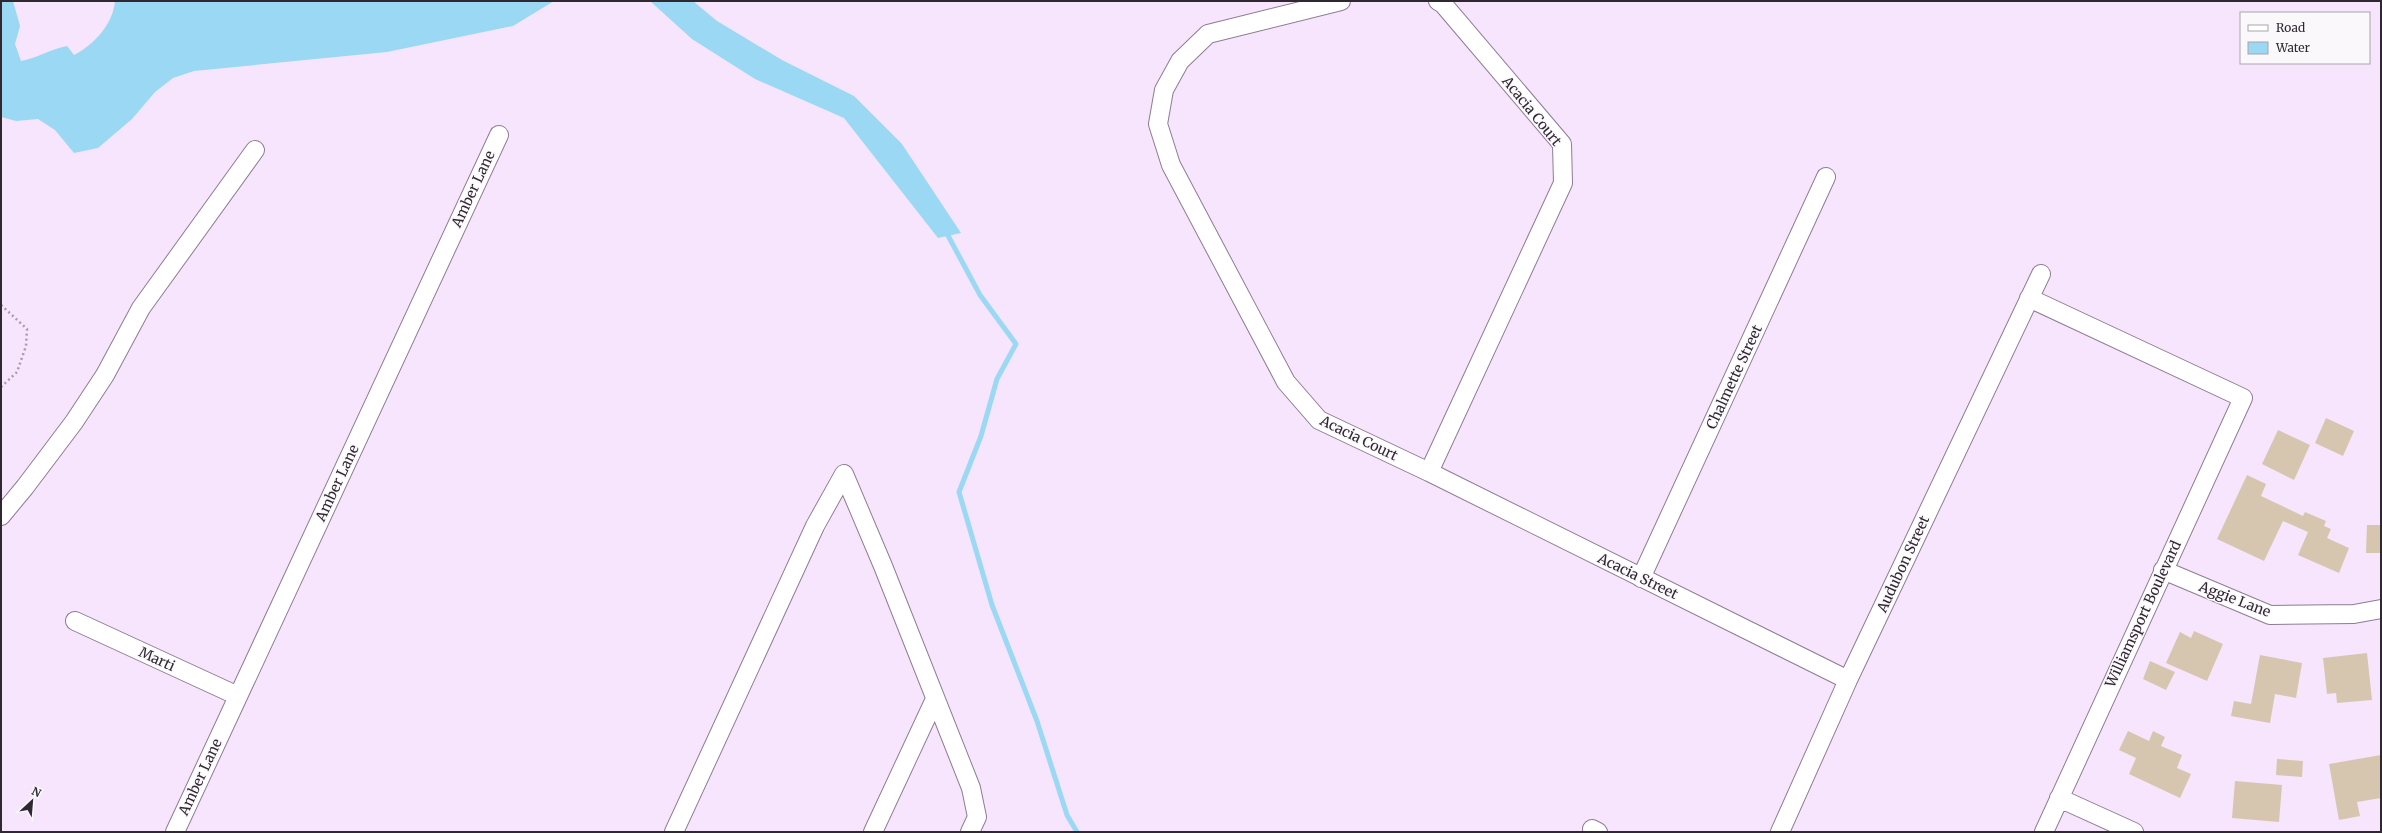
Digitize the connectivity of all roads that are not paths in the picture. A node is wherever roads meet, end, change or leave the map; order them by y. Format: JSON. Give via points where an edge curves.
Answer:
{"nodes":[{"id":1,"x":1341,"y":1,"type":"edge"},
{"id":2,"x":1438,"y":1,"type":"edge"},
{"id":3,"x":499,"y":135,"type":"dead end"},
{"id":4,"x":255,"y":150,"type":"dead end"},
{"id":5,"x":1826,"y":177,"type":"dead end"},
{"id":6,"x":2040,"y":274,"type":"dead end"},
{"id":7,"x":2029,"y":298,"type":"junction"},
{"id":8,"x":1429,"y":472,"type":"junction"},
{"id":9,"x":1,"y":516,"type":"edge"},
{"id":10,"x":2163,"y":570,"type":"junction"},
{"id":11,"x":1641,"y":578,"type":"junction"},
{"id":12,"x":2381,"y":609,"type":"edge"},
{"id":13,"x":75,"y":621,"type":"dead end"},
{"id":14,"x":1848,"y":680,"type":"junction"},
{"id":15,"x":238,"y":696,"type":"junction"},
{"id":16,"x":936,"y":699,"type":"junction"},
{"id":17,"x":2059,"y":798,"type":"junction"},
{"id":18,"x":175,"y":832,"type":"edge"},
{"id":19,"x":674,"y":832,"type":"edge"},
{"id":20,"x":873,"y":832,"type":"edge"},
{"id":21,"x":970,"y":832,"type":"edge"},
{"id":22,"x":1780,"y":832,"type":"edge"},
{"id":23,"x":2044,"y":832,"type":"edge"},
{"id":24,"x":2134,"y":832,"type":"edge"}],
"edges":[{"from":1,"to":8,"type":"street","name":"Acacia Court","via":[[1208,34],[1180,61],[1164,90],[1158,124],[1171,165],[1286,382],[1319,420]]},
{"from":2,"to":8,"type":"street","name":"Acacia Court","via":[[1562,144],[1563,183]]},
{"from":3,"to":15,"type":"street","name":"Amber Lane"},
{"from":4,"to":9,"type":"street","via":[[141,308],[105,375],[74,422]]},
{"from":5,"to":11,"type":"street","name":"Chalmette Street"},
{"from":6,"to":7,"type":"street","name":"Audubon Street"},
{"from":7,"to":10,"type":"street","name":"Williamsport Boulevard","via":[[2243,398]]},
{"from":7,"to":14,"type":"street","name":"Audubon Street"},
{"from":8,"to":11,"type":"street","name":"Acacia Street"},
{"from":10,"to":12,"type":"street","name":"Aggie Lane","via":[[2270,615],[2354,614]]},
{"from":10,"to":17,"type":"street","name":"Williamsport Boulevard"},
{"from":11,"to":14,"type":"street","name":"Acacia Street"},
{"from":13,"to":15,"type":"street","name":"Marti"},
{"from":14,"to":22,"type":"street","name":"Audubon Street"},
{"from":15,"to":18,"type":"street","name":"Amber Lane"},
{"from":16,"to":19,"type":"street","via":[[844,474],[815,526]]},
{"from":16,"to":20,"type":"street"},
{"from":16,"to":21,"type":"street","via":[[971,788],[977,817]]},
{"from":17,"to":23,"type":"street","name":"Williamsport Boulevard"},
{"from":17,"to":24,"type":"street"}]}
